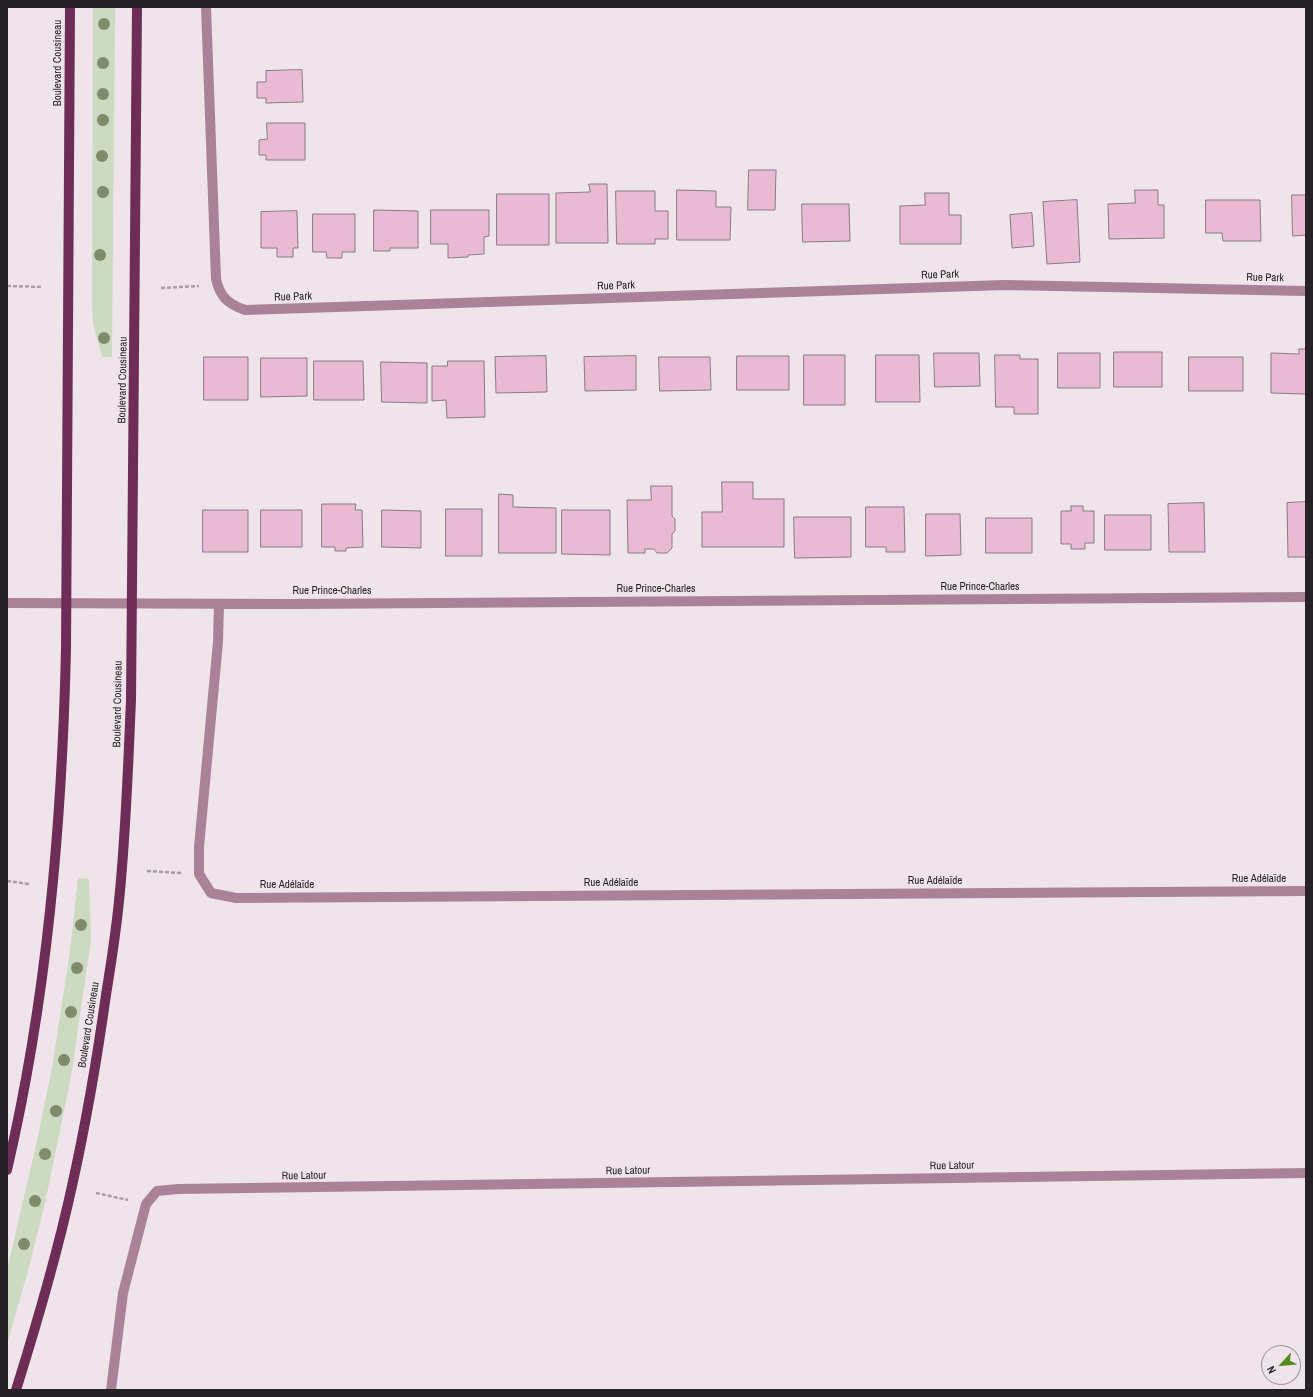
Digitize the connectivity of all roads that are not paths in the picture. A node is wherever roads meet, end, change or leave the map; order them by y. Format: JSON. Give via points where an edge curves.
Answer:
{"nodes":[{"id":1,"x":70,"y":7,"type":"edge"},
{"id":2,"x":137,"y":7,"type":"edge"},
{"id":3,"x":206,"y":7,"type":"edge"},
{"id":4,"x":1306,"y":291,"type":"edge"},
{"id":5,"x":1306,"y":597,"type":"edge"},
{"id":6,"x":66,"y":603,"type":"junction"},
{"id":7,"x":132,"y":603,"type":"junction"},
{"id":8,"x":7,"y":604,"type":"edge"},
{"id":9,"x":219,"y":604,"type":"junction"},
{"id":10,"x":1306,"y":890,"type":"edge"},
{"id":11,"x":7,"y":1170,"type":"edge"},
{"id":12,"x":1306,"y":1173,"type":"edge"},
{"id":13,"x":16,"y":1390,"type":"edge"},
{"id":14,"x":111,"y":1390,"type":"edge"}],
"edges":[{"from":1,"to":6,"type":"main road","name":"Boulevard Cousineau"},
{"from":2,"to":7,"type":"main road","name":"Boulevard Cousineau"},
{"from":3,"to":4,"type":"street","name":"Rue Park","via":[[216,279],[219,290],[228,301],[245,310],[1005,285]]},
{"from":5,"to":9,"type":"street","name":"Rue Prince-Charles"},
{"from":6,"to":7,"type":"street","name":"Rue Prince-Charles"},
{"from":6,"to":8,"type":"street","name":"Rue Prince-Charles"},
{"from":6,"to":11,"type":"main road","name":"Boulevard Cousineau","via":[[63,749],[50,911],[31,1044]]},
{"from":7,"to":9,"type":"street","name":"Rue Prince-Charles"},
{"from":7,"to":13,"type":"main road","name":"Boulevard Cousineau","via":[[127,806],[111,967],[97,1057],[70,1194]]},
{"from":9,"to":10,"type":"street","name":"Rue Adélaïde","via":[[218,642],[199,847],[199,874],[211,893],[236,898]]},
{"from":12,"to":14,"type":"street","name":"Rue Latour","via":[[156,1191],[146,1204],[123,1293]]}]}
